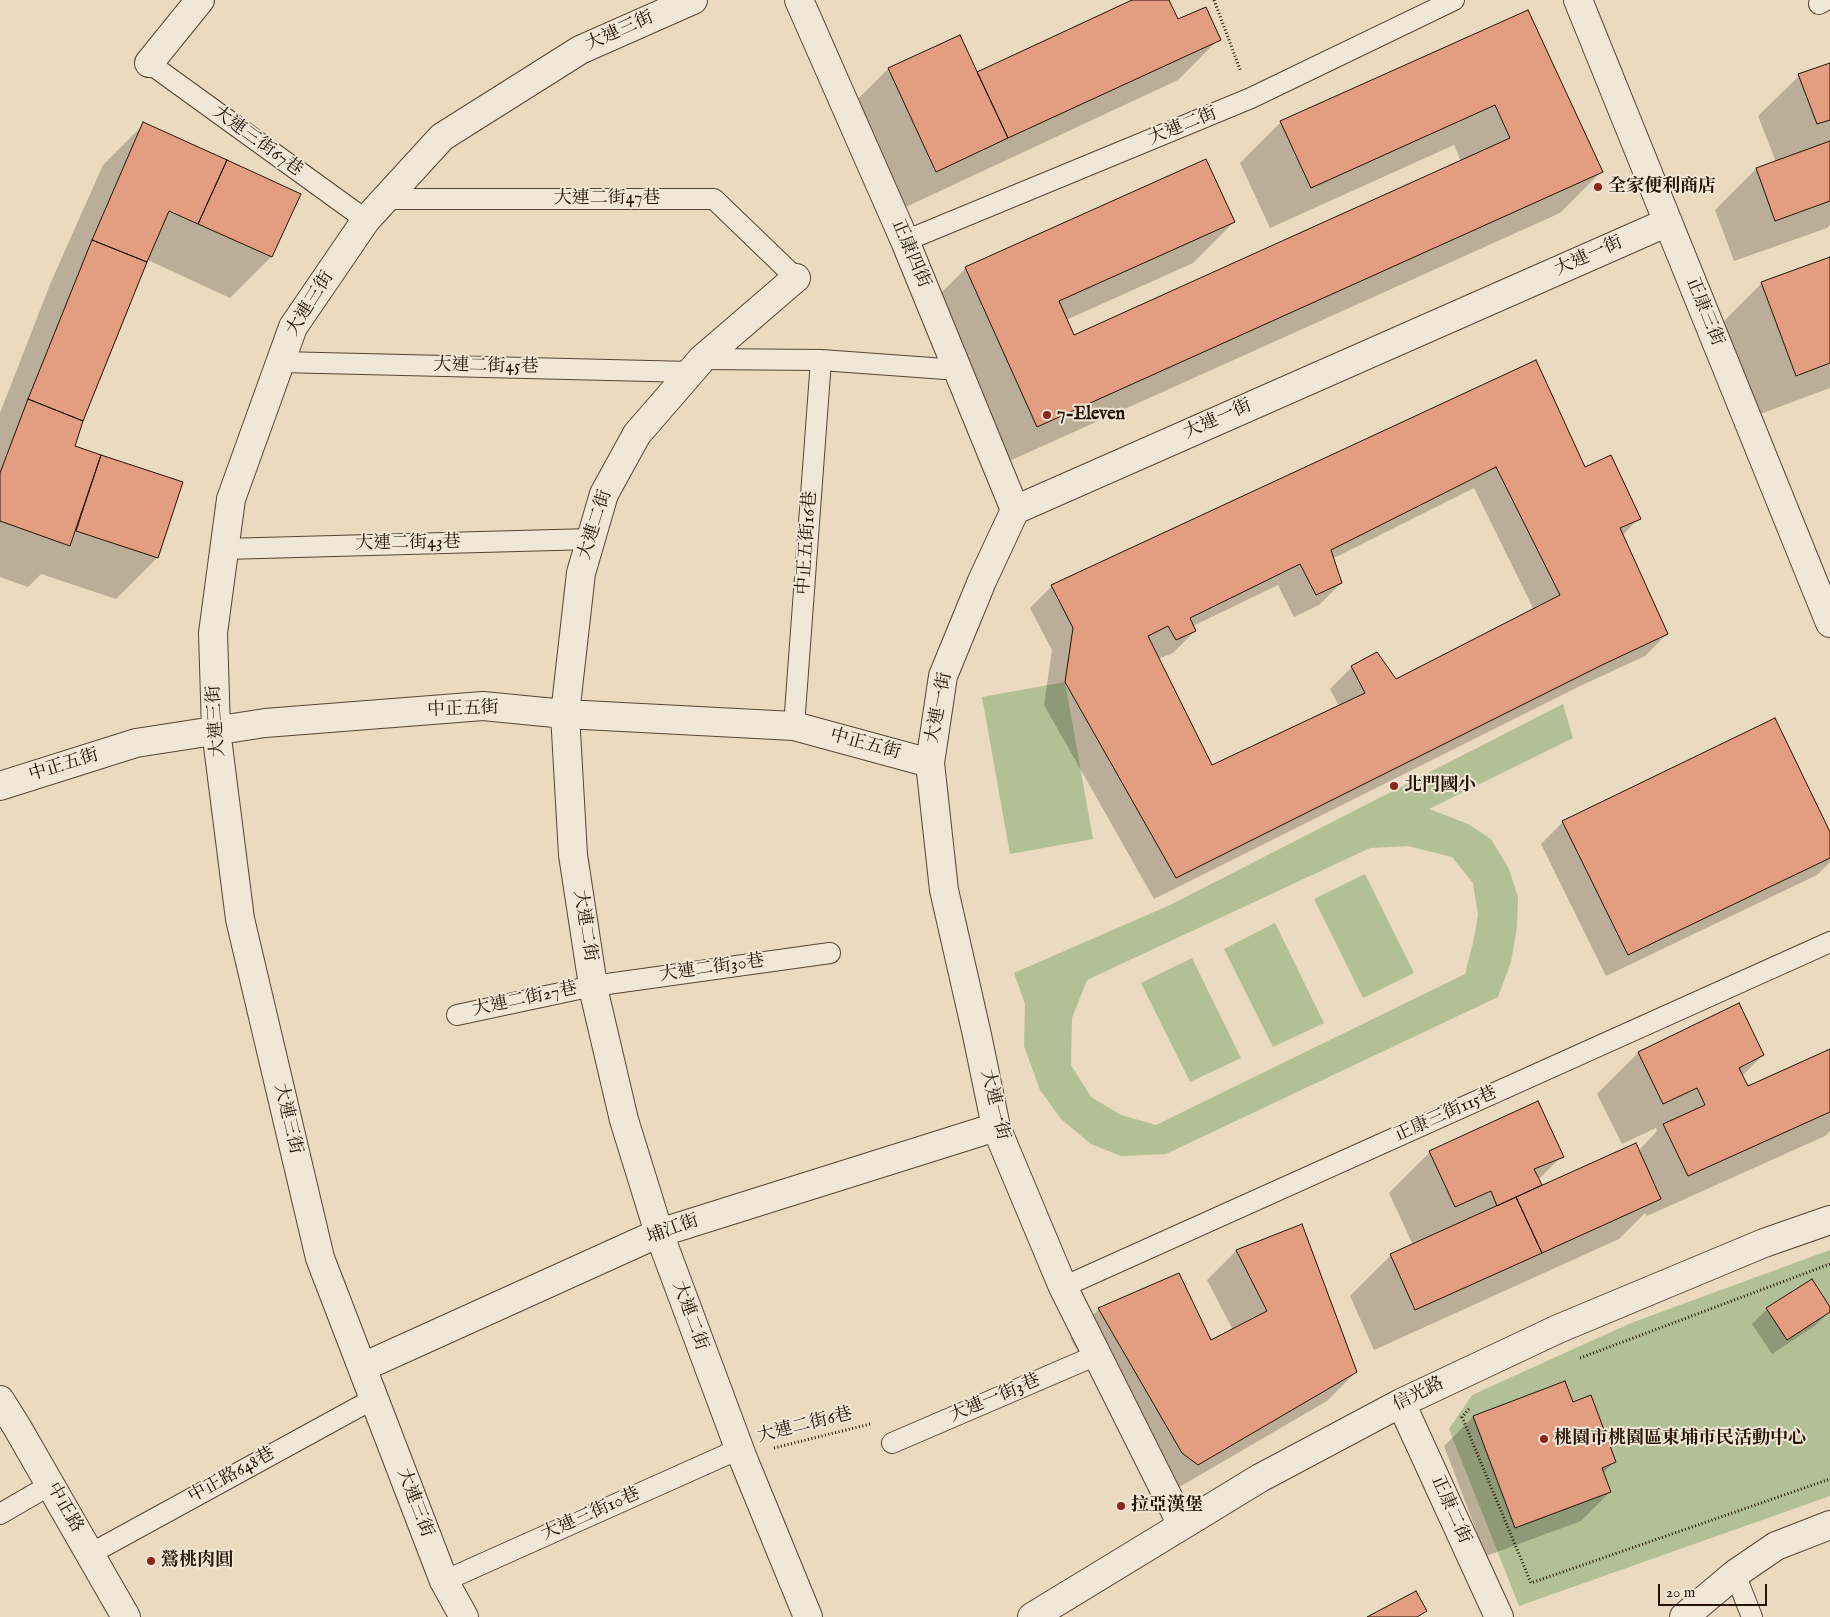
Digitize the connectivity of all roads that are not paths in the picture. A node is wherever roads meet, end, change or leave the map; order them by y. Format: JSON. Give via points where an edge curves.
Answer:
{"nodes":[{"id":1,"x":200,"y":0,"type":"edge"},
{"id":2,"x":693,"y":0,"type":"edge"},
{"id":3,"x":799,"y":0,"type":"edge"},
{"id":4,"x":1454,"y":0,"type":"edge"},
{"id":5,"x":1578,"y":0,"type":"edge"},
{"id":6,"x":149,"y":63,"type":"joint"},
{"id":7,"x":386,"y":199,"type":"junction"},
{"id":8,"x":366,"y":220,"type":"junction"},
{"id":9,"x":1668,"y":222,"type":"junction"},
{"id":10,"x":905,"y":240,"type":"junction"},
{"id":11,"x":796,"y":278,"type":"joint"},
{"id":12,"x":822,"y":360,"type":"junction"},
{"id":13,"x":280,"y":362,"type":"junction"},
{"id":14,"x":697,"y":366,"type":"junction"},
{"id":15,"x":959,"y":370,"type":"junction"},
{"id":16,"x":1015,"y":510,"type":"junction"},
{"id":17,"x":591,"y":539,"type":"junction"},
{"id":18,"x":224,"y":549,"type":"junction"},
{"id":19,"x":1825,"y":595,"type":"edge"},
{"id":20,"x":1830,"y":624,"type":"edge"},
{"id":21,"x":565,"y":714,"type":"junction"},
{"id":22,"x":794,"y":726,"type":"junction"},
{"id":23,"x":216,"y":730,"type":"junction"},
{"id":24,"x":930,"y":763,"type":"junction"},
{"id":25,"x":0,"y":786,"type":"edge"},
{"id":26,"x":1830,"y":942,"type":"edge"},
{"id":27,"x":830,"y":953,"type":"dead end"},
{"id":28,"x":593,"y":986,"type":"junction"},
{"id":29,"x":457,"y":1014,"type":"dead end"},
{"id":30,"x":996,"y":1127,"type":"junction"},
{"id":31,"x":1830,"y":1220,"type":"edge"},
{"id":32,"x":659,"y":1233,"type":"junction"},
{"id":33,"x":1063,"y":1287,"type":"junction"},
{"id":34,"x":1097,"y":1355,"type":"junction"},
{"id":35,"x":363,"y":1367,"type":"junction"},
{"id":36,"x":374,"y":1398,"type":"junction"},
{"id":37,"x":0,"y":1400,"type":"edge"},
{"id":38,"x":1401,"y":1403,"type":"junction"},
{"id":39,"x":892,"y":1443,"type":"dead end"},
{"id":40,"x":740,"y":1453,"type":"junction"},
{"id":41,"x":50,"y":1485,"type":"junction"},
{"id":42,"x":0,"y":1514,"type":"edge"},
{"id":43,"x":1182,"y":1525,"type":"junction"},
{"id":44,"x":1830,"y":1525,"type":"edge"},
{"id":45,"x":90,"y":1554,"type":"junction"},
{"id":46,"x":1735,"y":1574,"type":"junction"},
{"id":47,"x":444,"y":1581,"type":"junction"},
{"id":48,"x":126,"y":1617,"type":"edge"},
{"id":49,"x":464,"y":1617,"type":"edge"},
{"id":50,"x":808,"y":1617,"type":"edge"},
{"id":51,"x":1032,"y":1617,"type":"edge"},
{"id":52,"x":1498,"y":1617,"type":"edge"},
{"id":53,"x":1684,"y":1617,"type":"edge"},
{"id":54,"x":1752,"y":1617,"type":"edge"}],
"edges":[{"from":1,"to":6,"type":"street"},
{"from":2,"to":7,"type":"street","name":"大連三街","via":[[580,50],[442,137]]},
{"from":3,"to":10,"type":"street","name":"正康四街"},
{"from":4,"to":10,"type":"lane","name":"大連二街","via":[[1251,98]]},
{"from":5,"to":9,"type":"street","name":"正康三街"},
{"from":6,"to":8,"type":"lane","name":"大連三街67巷"},
{"from":7,"to":8,"type":"street","name":"大連三街"},
{"from":7,"to":11,"type":"lane","name":"大連二街47巷","via":[[714,198]]},
{"from":8,"to":13,"type":"street","name":"大連三街","via":[[293,327]]},
{"from":9,"to":16,"type":"street","name":"大連一街"},
{"from":9,"to":19,"type":"street","name":"正康三街"},
{"from":10,"to":15,"type":"street","name":"正康四街"},
{"from":11,"to":14,"type":"street","name":"大連二街"},
{"from":12,"to":14,"type":"lane","name":"大連二街45巷"},
{"from":12,"to":15,"type":"lane","name":"大連二街45巷"},
{"from":12,"to":22,"type":"lane","name":"中正五街16巷"},
{"from":13,"to":14,"type":"lane","name":"大連二街45巷"},
{"from":13,"to":18,"type":"street","name":"大連三街","via":[[231,499]]},
{"from":14,"to":17,"type":"street","name":"大連二街","via":[[637,434],[604,494]]},
{"from":15,"to":16,"type":"street","name":"正康四街"},
{"from":16,"to":24,"type":"street","name":"大連一街","via":[[943,676]]},
{"from":17,"to":18,"type":"lane","name":"大連二街43巷"},
{"from":17,"to":21,"type":"street","name":"大連二街","via":[[581,573]]},
{"from":18,"to":23,"type":"street","name":"大連三街","via":[[213,633]]},
{"from":19,"to":20,"type":"street","name":"正康三街"},
{"from":21,"to":22,"type":"street","name":"中正五街"},
{"from":21,"to":23,"type":"street","name":"中正五街","via":[[483,706],[265,722]]},
{"from":21,"to":28,"type":"street","name":"大連二街","via":[[573,855]]},
{"from":22,"to":24,"type":"street","name":"中正五街"},
{"from":23,"to":25,"type":"street","name":"中正五街","via":[[136,743]]},
{"from":23,"to":35,"type":"street","name":"大連三街","via":[[240,919],[320,1258]]},
{"from":24,"to":30,"type":"street","name":"大連一街","via":[[944,890]]},
{"from":26,"to":33,"type":"lane","name":"正康三街115巷"},
{"from":27,"to":28,"type":"lane","name":"大連二街30巷"},
{"from":28,"to":29,"type":"lane","name":"大連二街27巷"},
{"from":28,"to":32,"type":"street","name":"大連二街","via":[[624,1120]]},
{"from":30,"to":32,"type":"street","name":"埔江街"},
{"from":30,"to":33,"type":"street","name":"大連一街"},
{"from":31,"to":38,"type":"street","name":"信光路","via":[[1764,1243],[1558,1329]]},
{"from":32,"to":35,"type":"street","name":"埔江街"},
{"from":32,"to":40,"type":"street","name":"大連二街"},
{"from":33,"to":34,"type":"street","name":"大連一街"},
{"from":34,"to":39,"type":"lane","name":"大連一街3巷"},
{"from":34,"to":43,"type":"street","name":"大連一街"},
{"from":35,"to":36,"type":"street","name":"大連三街"},
{"from":36,"to":45,"type":"lane","name":"中正路648巷"},
{"from":36,"to":47,"type":"street","name":"大連三街"},
{"from":37,"to":41,"type":"street","name":"中正路"},
{"from":38,"to":43,"type":"street","name":"信光路","via":[[1260,1478]]},
{"from":38,"to":52,"type":"street","name":"正康二街"},
{"from":40,"to":47,"type":"lane","name":"大連三街10巷"},
{"from":40,"to":50,"type":"street","name":"大連二街"},
{"from":41,"to":42,"type":"lane"},
{"from":41,"to":45,"type":"street","name":"中正路"},
{"from":43,"to":51,"type":"street","name":"信光路"},
{"from":44,"to":46,"type":"street","via":[[1776,1546]]},
{"from":45,"to":48,"type":"street","name":"中正路"},
{"from":46,"to":53,"type":"street"},
{"from":46,"to":54,"type":"lane"},
{"from":47,"to":49,"type":"street","name":"大連三街"}]}
